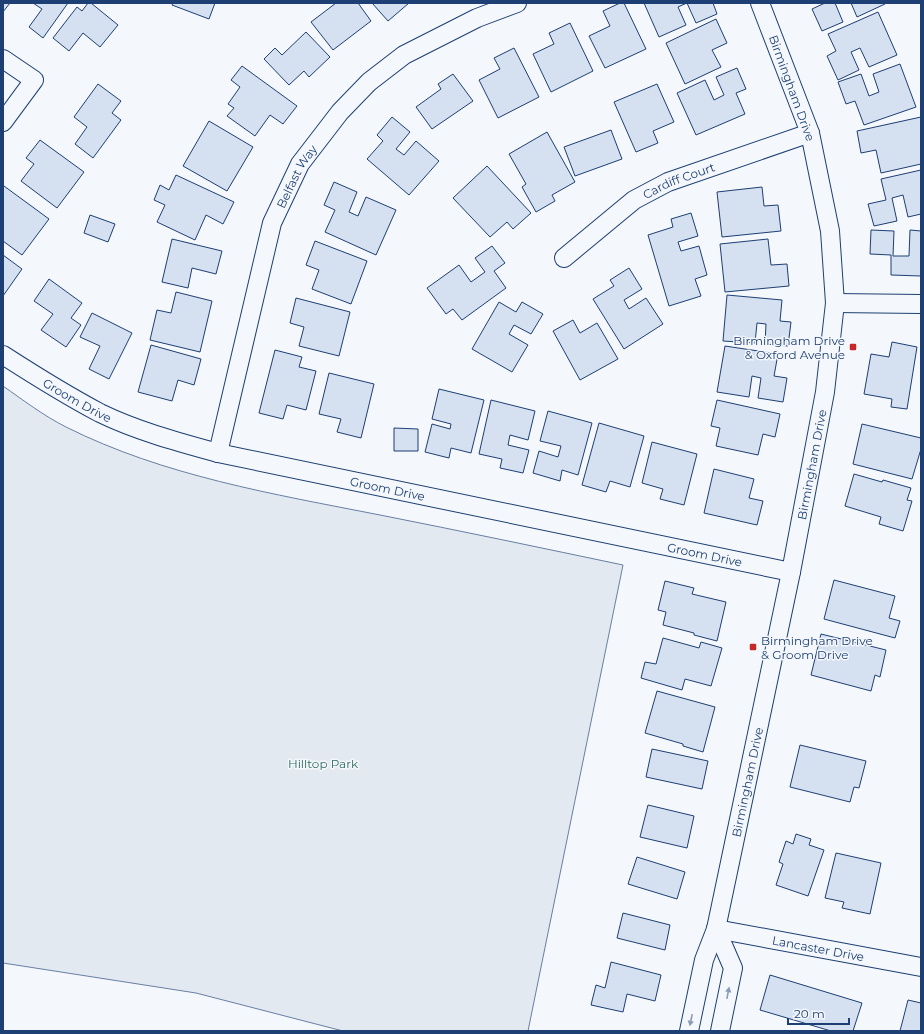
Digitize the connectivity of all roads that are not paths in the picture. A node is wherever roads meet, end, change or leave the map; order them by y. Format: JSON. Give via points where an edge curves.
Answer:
{"nodes":[{"id":1,"x":517,"y":3,"type":"edge"},
{"id":2,"x":760,"y":3,"type":"edge"},
{"id":3,"x":474,"y":10,"type":"edge"},
{"id":4,"x":3,"y":59,"type":"edge"},
{"id":5,"x":3,"y":122,"type":"edge"},
{"id":6,"x":810,"y":133,"type":"junction"},
{"id":7,"x":564,"y":258,"type":"dead end"},
{"id":8,"x":834,"y":303,"type":"junction"},
{"id":9,"x":921,"y":304,"type":"edge"},
{"id":10,"x":3,"y":354,"type":"edge"},
{"id":11,"x":218,"y":453,"type":"junction"},
{"id":12,"x":791,"y":572,"type":"junction"},
{"id":13,"x":716,"y":929,"type":"junction"},
{"id":14,"x":921,"y":967,"type":"edge"},
{"id":15,"x":689,"y":1031,"type":"edge"},
{"id":16,"x":720,"y":1031,"type":"edge"}],
"edges":[{"from":1,"to":3,"type":"street","name":"Belfast Way"},
{"from":2,"to":6,"type":"street","name":"Birmingham Drive"},
{"from":3,"to":11,"type":"street","name":"Belfast Way","via":[[404,55],[370,82],[340,112],[300,164],[272,223]]},
{"from":4,"to":5,"type":"street","via":[[34,80]]},
{"from":6,"to":7,"type":"street","name":"Cardiff Court","via":[[668,182],[634,200]]},
{"from":6,"to":8,"type":"street","name":"Birmingham Drive","via":[[830,231]]},
{"from":8,"to":9,"type":"street"},
{"from":8,"to":12,"type":"street","name":"Birmingham Drive","via":[[825,392]]},
{"from":10,"to":11,"type":"street","name":"Groom Drive","via":[[42,380],[101,413],[159,436]]},
{"from":11,"to":12,"type":"street","name":"Groom Drive"},
{"from":12,"to":13,"type":"street","name":"Birmingham Drive"},
{"from":13,"to":14,"type":"street","name":"Lancaster Drive"},
{"from":13,"to":15,"type":"street","name":"Birmingham Drive","one_way":true,"via":[[704,960]]},
{"from":16,"to":13,"type":"street","one_way":true,"via":[[733,968]]}]}
